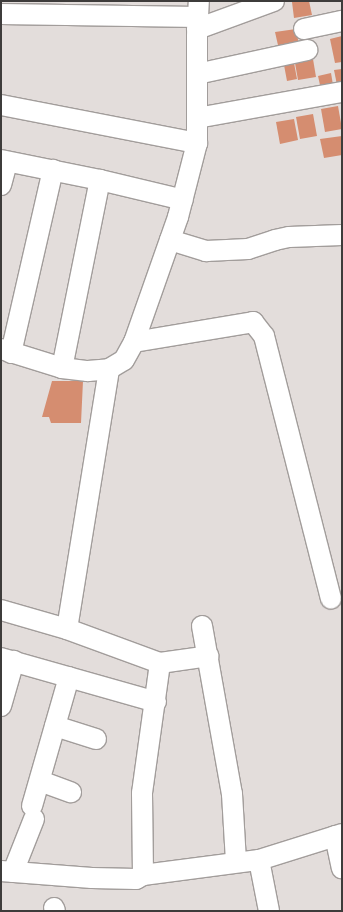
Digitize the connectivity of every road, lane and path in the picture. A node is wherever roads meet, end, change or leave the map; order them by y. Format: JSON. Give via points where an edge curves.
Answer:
{"nodes":[{"id":1,"x":274,"y":1,"type":"edge"},
{"id":2,"x":1,"y":14,"type":"edge"},
{"id":3,"x":198,"y":16,"type":"edge"},
{"id":4,"x":342,"y":21,"type":"edge"},
{"id":5,"x":304,"y":29,"type":"dead end"},
{"id":6,"x":307,"y":50,"type":"dead end"},
{"id":7,"x":197,"y":74,"type":"junction"},
{"id":8,"x":342,"y":92,"type":"edge"},
{"id":9,"x":1,"y":105,"type":"edge"},
{"id":10,"x":197,"y":118,"type":"junction"},
{"id":11,"x":197,"y":143,"type":"junction"},
{"id":12,"x":4,"y":161,"type":"edge"},
{"id":13,"x":53,"y":170,"type":"junction"},
{"id":14,"x":100,"y":180,"type":"junction"},
{"id":15,"x":1,"y":185,"type":"edge"},
{"id":16,"x":183,"y":200,"type":"junction"},
{"id":17,"x":342,"y":235,"type":"edge"},
{"id":18,"x":170,"y":240,"type":"junction"},
{"id":19,"x":134,"y":342,"type":"junction"},
{"id":20,"x":6,"y":351,"type":"edge"},
{"id":21,"x":62,"y":368,"type":"junction"},
{"id":22,"x":109,"y":369,"type":"junction"},
{"id":23,"x":331,"y":599,"type":"dead end"},
{"id":24,"x":1,"y":610,"type":"edge"},
{"id":25,"x":202,"y":626,"type":"dead end"},
{"id":26,"x":67,"y":629,"type":"junction"},
{"id":27,"x":209,"y":656,"type":"junction"},
{"id":28,"x":7,"y":660,"type":"edge"},
{"id":29,"x":160,"y":663,"type":"junction"},
{"id":30,"x":69,"y":677,"type":"junction"},
{"id":31,"x":156,"y":702,"type":"junction"},
{"id":32,"x":1,"y":706,"type":"edge"},
{"id":33,"x":56,"y":726,"type":"junction"},
{"id":34,"x":96,"y":739,"type":"dead end"},
{"id":35,"x":40,"y":781,"type":"junction"},
{"id":36,"x":71,"y":792,"type":"dead end"},
{"id":37,"x":338,"y":835,"type":"edge"},
{"id":38,"x":259,"y":860,"type":"junction"},
{"id":39,"x":236,"y":862,"type":"junction"},
{"id":40,"x":342,"y":868,"type":"edge"},
{"id":41,"x":7,"y":871,"type":"edge"},
{"id":42,"x":143,"y":875,"type":"junction"},
{"id":43,"x":269,"y":911,"type":"edge"}],
"edges":[{"from":1,"to":3,"type":"street"},
{"from":2,"to":3,"type":"street"},
{"from":3,"to":7,"type":"street"},
{"from":4,"to":5,"type":"street"},
{"from":6,"to":7,"type":"street"},
{"from":7,"to":10,"type":"street"},
{"from":8,"to":10,"type":"street"},
{"from":9,"to":11,"type":"street"},
{"from":10,"to":11,"type":"street"},
{"from":11,"to":16,"type":"street"},
{"from":12,"to":13,"type":"street"},
{"from":12,"to":15,"type":"street"},
{"from":13,"to":14,"type":"street"},
{"from":13,"to":20,"type":"street"},
{"from":14,"to":16,"type":"street"},
{"from":14,"to":21,"type":"street"},
{"from":16,"to":18,"type":"street"},
{"from":17,"to":18,"type":"street","via":[[289,237],[248,249],[206,251]]},
{"from":18,"to":19,"type":"street"},
{"from":19,"to":22,"type":"street","via":[[124,360]]},
{"from":19,"to":23,"type":"street","via":[[253,322],[264,336]]},
{"from":20,"to":21,"type":"street"},
{"from":21,"to":22,"type":"street","via":[[88,371]]},
{"from":22,"to":26,"type":"street"},
{"from":24,"to":26,"type":"street"},
{"from":25,"to":27,"type":"street"},
{"from":26,"to":29,"type":"street"},
{"from":27,"to":29,"type":"street"},
{"from":27,"to":39,"type":"street","via":[[232,794]]},
{"from":28,"to":30,"type":"street"},
{"from":28,"to":32,"type":"street"},
{"from":29,"to":31,"type":"street"},
{"from":30,"to":31,"type":"street"},
{"from":30,"to":33,"type":"street"},
{"from":31,"to":42,"type":"street","via":[[142,793]]},
{"from":33,"to":34,"type":"street"},
{"from":33,"to":35,"type":"street"},
{"from":35,"to":36,"type":"street"},
{"from":35,"to":41,"type":"street","via":[[33,813]]},
{"from":37,"to":38,"type":"street"},
{"from":37,"to":40,"type":"street"},
{"from":38,"to":39,"type":"street"},
{"from":38,"to":43,"type":"street"},
{"from":39,"to":42,"type":"street"},
{"from":41,"to":42,"type":"street","via":[[92,878],[136,878]]}]}
